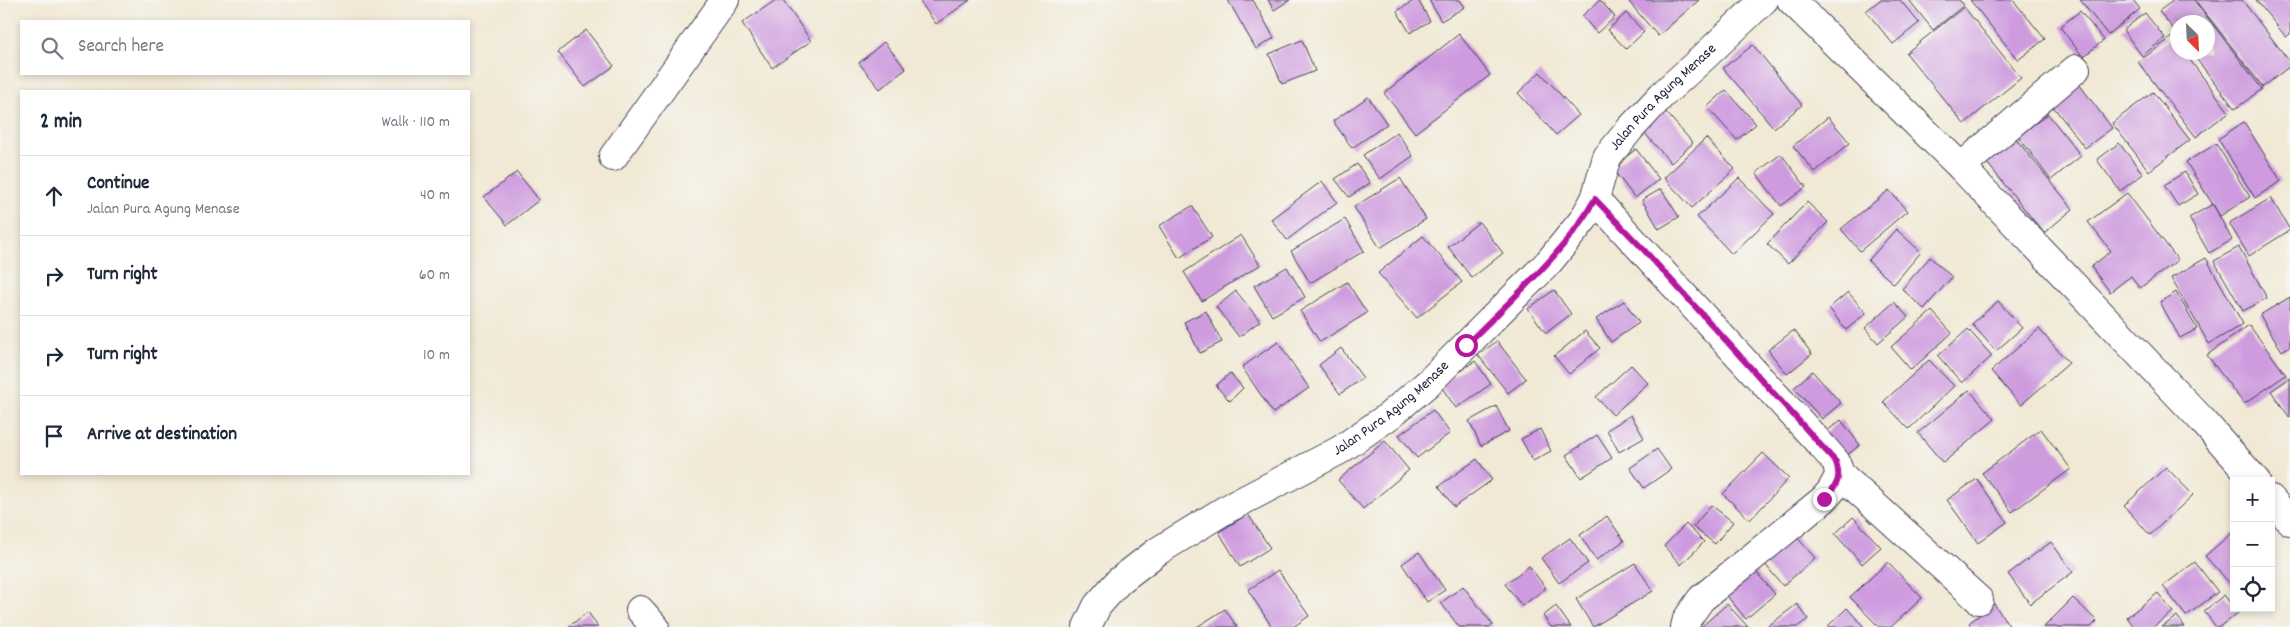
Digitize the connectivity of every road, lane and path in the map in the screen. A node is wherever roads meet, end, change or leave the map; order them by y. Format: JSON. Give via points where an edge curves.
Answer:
{"nodes":[{"id":1,"x":725,"y":0,"type":"edge"},
{"id":2,"x":1764,"y":0,"type":"edge"},
{"id":3,"x":1791,"y":0,"type":"edge"},
{"id":4,"x":2076,"y":69,"type":"dead end"},
{"id":5,"x":612,"y":157,"type":"dead end"},
{"id":6,"x":1961,"y":167,"type":"junction"},
{"id":7,"x":1595,"y":199,"type":"junction"},
{"id":8,"x":1840,"y":474,"type":"junction"},
{"id":9,"x":2252,"y":477,"type":"edge"},
{"id":10,"x":2275,"y":504,"type":"edge"},
{"id":11,"x":2290,"y":521,"type":"edge"},
{"id":12,"x":1979,"y":600,"type":"dead end"},
{"id":13,"x":1087,"y":627,"type":"edge"},
{"id":14,"x":1685,"y":627,"type":"edge"}],
"edges":[{"from":1,"to":5,"type":"street"},
{"from":2,"to":7,"type":"street","name":"Jalan Pura Agung Menase","via":[[1630,129],[1607,157]]},
{"from":3,"to":6,"type":"street"},
{"from":4,"to":6,"type":"street"},
{"from":6,"to":9,"type":"street"},
{"from":7,"to":8,"type":"street","via":[[1832,457]]},
{"from":7,"to":13,"type":"street","name":"Jalan Pura Agung Menase","via":[[1583,220],[1548,263],[1428,383],[1389,416],[1340,450],[1225,510],[1158,551],[1119,581],[1097,606]]},
{"from":8,"to":12,"type":"street"},
{"from":8,"to":14,"type":"street","via":[[1824,499],[1701,599]]},
{"from":10,"to":11,"type":"street"}]}
